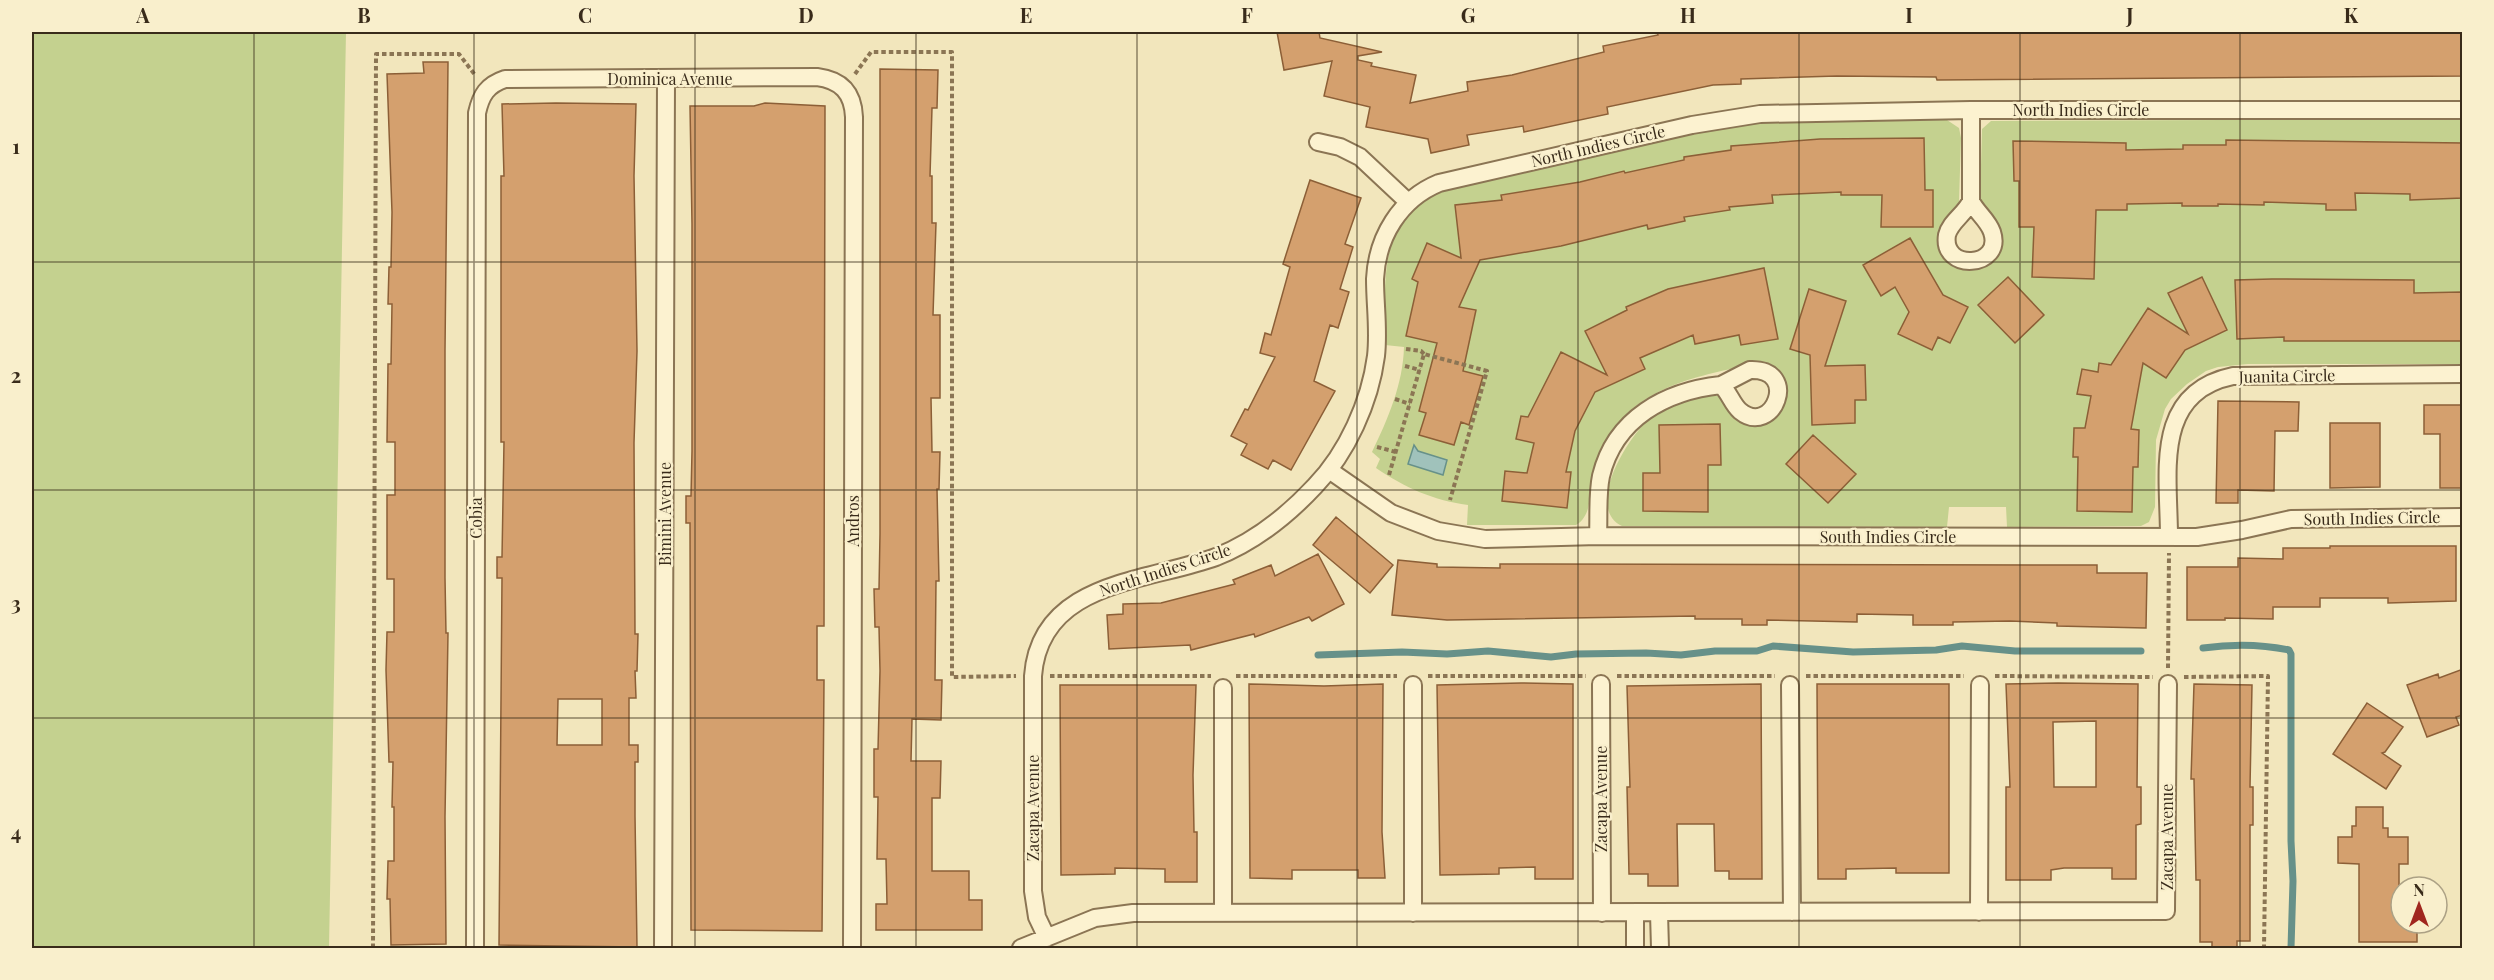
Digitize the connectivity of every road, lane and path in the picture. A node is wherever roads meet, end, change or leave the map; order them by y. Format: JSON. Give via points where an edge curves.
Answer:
{"nodes":[{"id":1,"x":666,"y":80,"type":"junction"},
{"id":2,"x":486,"y":89,"type":"junction"},
{"id":3,"x":847,"y":91,"type":"junction"},
{"id":4,"x":1971,"y":110,"type":"junction"},
{"id":5,"x":2463,"y":110,"type":"edge"},
{"id":6,"x":1318,"y":142,"type":"dead end"},
{"id":7,"x":1971,"y":201,"type":"dead end"},
{"id":8,"x":1408,"y":202,"type":"junction"},
{"id":9,"x":1406,"y":349,"type":"dead end"},
{"id":10,"x":1424,"y":354,"type":"junction"},
{"id":11,"x":1405,"y":366,"type":"dead end"},
{"id":12,"x":1420,"y":370,"type":"junction"},
{"id":13,"x":2463,"y":374,"type":"edge"},
{"id":14,"x":1721,"y":385,"type":"dead end"},
{"id":15,"x":1395,"y":399,"type":"dead end"},
{"id":16,"x":1410,"y":404,"type":"junction"},
{"id":17,"x":1377,"y":447,"type":"dead end"},
{"id":18,"x":1396,"y":452,"type":"junction"},
{"id":19,"x":1329,"y":470,"type":"junction"},
{"id":20,"x":1389,"y":475,"type":"dead end"},
{"id":21,"x":1450,"y":500,"type":"dead end"},
{"id":22,"x":2463,"y":517,"type":"edge"},
{"id":23,"x":1598,"y":536,"type":"junction"},
{"id":24,"x":2169,"y":537,"type":"junction"},
{"id":25,"x":1033,"y":676,"type":"junction"},
{"id":26,"x":2172,"y":679,"type":"junction"},
{"id":27,"x":1601,"y":684,"type":"dead end"},
{"id":28,"x":1413,"y":685,"type":"dead end"},
{"id":29,"x":1790,"y":685,"type":"dead end"},
{"id":30,"x":1980,"y":685,"type":"dead end"},
{"id":31,"x":1223,"y":688,"type":"dead end"},
{"id":32,"x":1223,"y":912,"type":"junction"},
{"id":33,"x":1792,"y":912,"type":"junction"},
{"id":34,"x":1978,"y":912,"type":"junction"},
{"id":35,"x":1413,"y":913,"type":"junction"},
{"id":36,"x":1602,"y":913,"type":"junction"},
{"id":37,"x":1635,"y":913,"type":"junction"},
{"id":38,"x":1659,"y":913,"type":"junction"},
{"id":39,"x":1047,"y":938,"type":"junction"},
{"id":40,"x":373,"y":948,"type":"edge"},
{"id":41,"x":475,"y":948,"type":"edge"},
{"id":42,"x":663,"y":948,"type":"edge"},
{"id":43,"x":852,"y":948,"type":"edge"},
{"id":44,"x":1021,"y":948,"type":"edge"},
{"id":45,"x":1635,"y":948,"type":"edge"},
{"id":46,"x":1660,"y":948,"type":"edge"},
{"id":47,"x":2264,"y":948,"type":"edge"}],
"edges":[{"from":1,"to":2,"type":"street","name":"Dominica Avenue","via":[[505,79]]},
{"from":1,"to":3,"type":"street","name":"Dominica Avenue","via":[[817,77],[831,80]]},
{"from":1,"to":42,"type":"street","name":"Bimini Avenue"},
{"from":2,"to":40,"type":"path","via":[[459,54],[376,54]]},
{"from":2,"to":41,"type":"street","name":"Cobia","via":[[477,113]]},
{"from":3,"to":25,"type":"path","via":[[871,52],[952,52],[952,677]]},
{"from":3,"to":43,"type":"street","name":"Andros","via":[[855,117]]},
{"from":4,"to":5,"type":"street","name":"North Indies Circle"},
{"from":4,"to":7,"type":"street"},
{"from":4,"to":8,"type":"street","name":"North Indies Circle","via":[[1806,111],[1740,116],[1439,183]]},
{"from":6,"to":8,"type":"street","via":[[1360,157]]},
{"from":8,"to":19,"type":"street","name":"North Indies Circle","via":[[1389,227],[1377,261],[1377,334],[1371,381],[1353,428]]},
{"from":9,"to":10,"type":"path"},
{"from":10,"to":12,"type":"path"},
{"from":10,"to":21,"type":"path","via":[[1487,371]]},
{"from":11,"to":12,"type":"path"},
{"from":12,"to":16,"type":"path"},
{"from":13,"to":24,"type":"street","name":"Juanita Circle","via":[[2233,376],[2207,384],[2186,400],[2173,427],[2169,446]]},
{"from":14,"to":23,"type":"street","via":[[1673,395],[1649,407],[1631,424],[1615,446],[1601,477]]},
{"from":15,"to":16,"type":"path"},
{"from":16,"to":18,"type":"path"},
{"from":17,"to":18,"type":"path"},
{"from":18,"to":20,"type":"path"},
{"from":19,"to":23,"type":"street","name":"South Indies Circle","via":[[1391,513],[1438,531],[1485,539]]},
{"from":19,"to":25,"type":"street","name":"North Indies Circle","via":[[1297,505],[1246,542],[1218,556],[1112,586],[1073,603],[1042,639]]},
{"from":22,"to":24,"type":"street","name":"South Indies Circle","via":[[2310,517],[2220,534]]},
{"from":23,"to":24,"type":"street","name":"South Indies Circle"},
{"from":24,"to":26,"type":"path"},
{"from":25,"to":39,"type":"street","name":"Zacapa Avenue","via":[[1033,891],[1037,917]]},
{"from":26,"to":34,"type":"street","name":"Zacapa Avenue","via":[[2166,911]]},
{"from":26,"to":47,"type":"path","via":[[2268,676]]},
{"from":27,"to":36,"type":"street","name":"Zacapa Avenue"},
{"from":28,"to":35,"type":"street"},
{"from":29,"to":33,"type":"street"},
{"from":30,"to":34,"type":"street"},
{"from":31,"to":32,"type":"street"},
{"from":32,"to":35,"type":"street","name":"Zacapa Avenue"},
{"from":32,"to":39,"type":"street","name":"Zacapa Avenue","via":[[1111,915]]},
{"from":33,"to":34,"type":"street","name":"Zacapa Avenue"},
{"from":33,"to":38,"type":"street","name":"Zacapa Avenue"},
{"from":35,"to":36,"type":"street","name":"Zacapa Avenue"},
{"from":36,"to":37,"type":"street","name":"Zacapa Avenue"},
{"from":37,"to":38,"type":"street","name":"Zacapa Avenue"},
{"from":37,"to":45,"type":"street"},
{"from":38,"to":46,"type":"street"},
{"from":39,"to":44,"type":"street","name":"Zacapa Avenue"}]}
